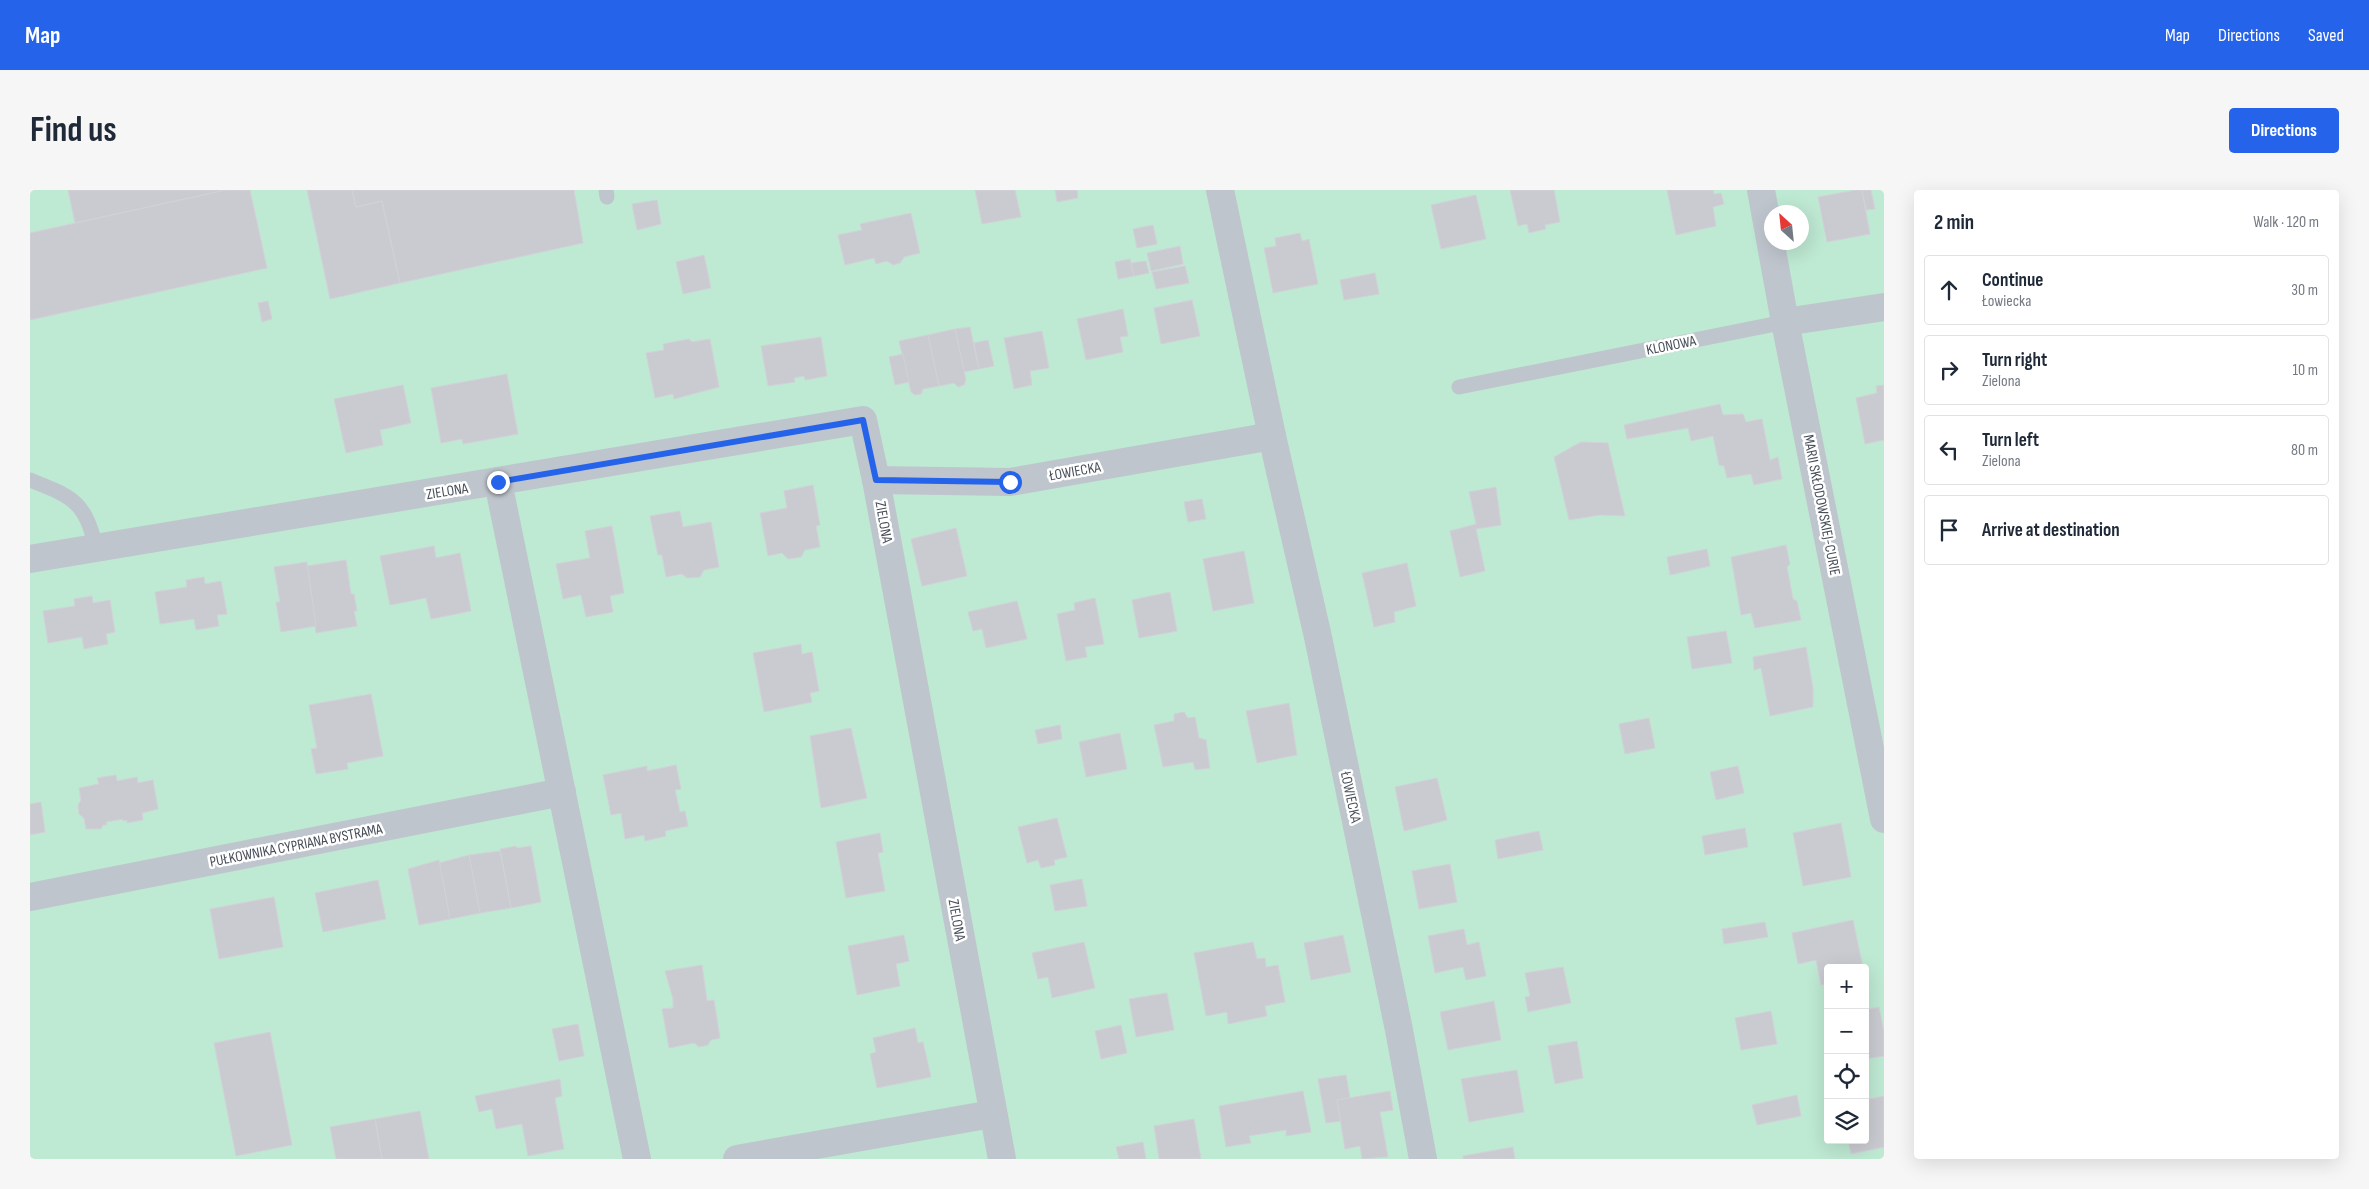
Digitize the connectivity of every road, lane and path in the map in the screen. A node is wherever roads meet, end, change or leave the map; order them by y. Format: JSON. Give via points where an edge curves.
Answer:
{"nodes":[{"id":1,"x":1220,"y":190,"type":"edge"},
{"id":2,"x":1761,"y":190,"type":"edge"},
{"id":3,"x":1884,"y":306,"type":"edge"},
{"id":4,"x":1786,"y":322,"type":"junction"},
{"id":5,"x":1459,"y":387,"type":"dead end"},
{"id":6,"x":1272,"y":436,"type":"junction"},
{"id":7,"x":30,"y":480,"type":"edge"},
{"id":8,"x":876,"y":480,"type":"junction"},
{"id":9,"x":498,"y":482,"type":"junction"},
{"id":10,"x":96,"y":548,"type":"junction"},
{"id":11,"x":30,"y":559,"type":"edge"},
{"id":12,"x":562,"y":792,"type":"junction"},
{"id":13,"x":1884,"y":819,"type":"edge"},
{"id":14,"x":30,"y":897,"type":"edge"},
{"id":15,"x":992,"y":1114,"type":"junction"},
{"id":16,"x":821,"y":1152,"type":"edge"},
{"id":17,"x":638,"y":1159,"type":"edge"},
{"id":18,"x":737,"y":1159,"type":"edge"},
{"id":19,"x":1002,"y":1159,"type":"edge"},
{"id":20,"x":1423,"y":1159,"type":"edge"}],
"edges":[{"from":1,"to":6,"type":"street","name":"ŁOWIECKA"},
{"from":2,"to":4,"type":"street","name":"MARII SKŁODOWSKIEJ-CURIE"},
{"from":3,"to":4,"type":"street","name":"KLONOWA"},
{"from":4,"to":5,"type":"lane","name":"KLONOWA"},
{"from":4,"to":13,"type":"street","name":"MARII SKŁODOWSKIEJ-CURIE"},
{"from":6,"to":8,"type":"street","name":"ŁOWIECKA","via":[[1010,482]]},
{"from":6,"to":20,"type":"street","name":"ŁOWIECKA","via":[[1318,638]]},
{"from":7,"to":10,"type":"lane","via":[[63,493],[79,504],[90,523]]},
{"from":8,"to":9,"type":"street","name":"ZIELONA","via":[[863,420]]},
{"from":8,"to":15,"type":"street","name":"ZIELONA"},
{"from":9,"to":10,"type":"street","name":"ZIELONA"},
{"from":9,"to":12,"type":"street"},
{"from":10,"to":11,"type":"street","name":"ZIELONA"},
{"from":12,"to":14,"type":"street","name":"PUŁKOWNIKA CYPRIANA BYSTRAMA"},
{"from":12,"to":17,"type":"street"},
{"from":15,"to":16,"type":"street"},
{"from":15,"to":19,"type":"street","name":"ZIELONA"},
{"from":16,"to":18,"type":"street"}]}
